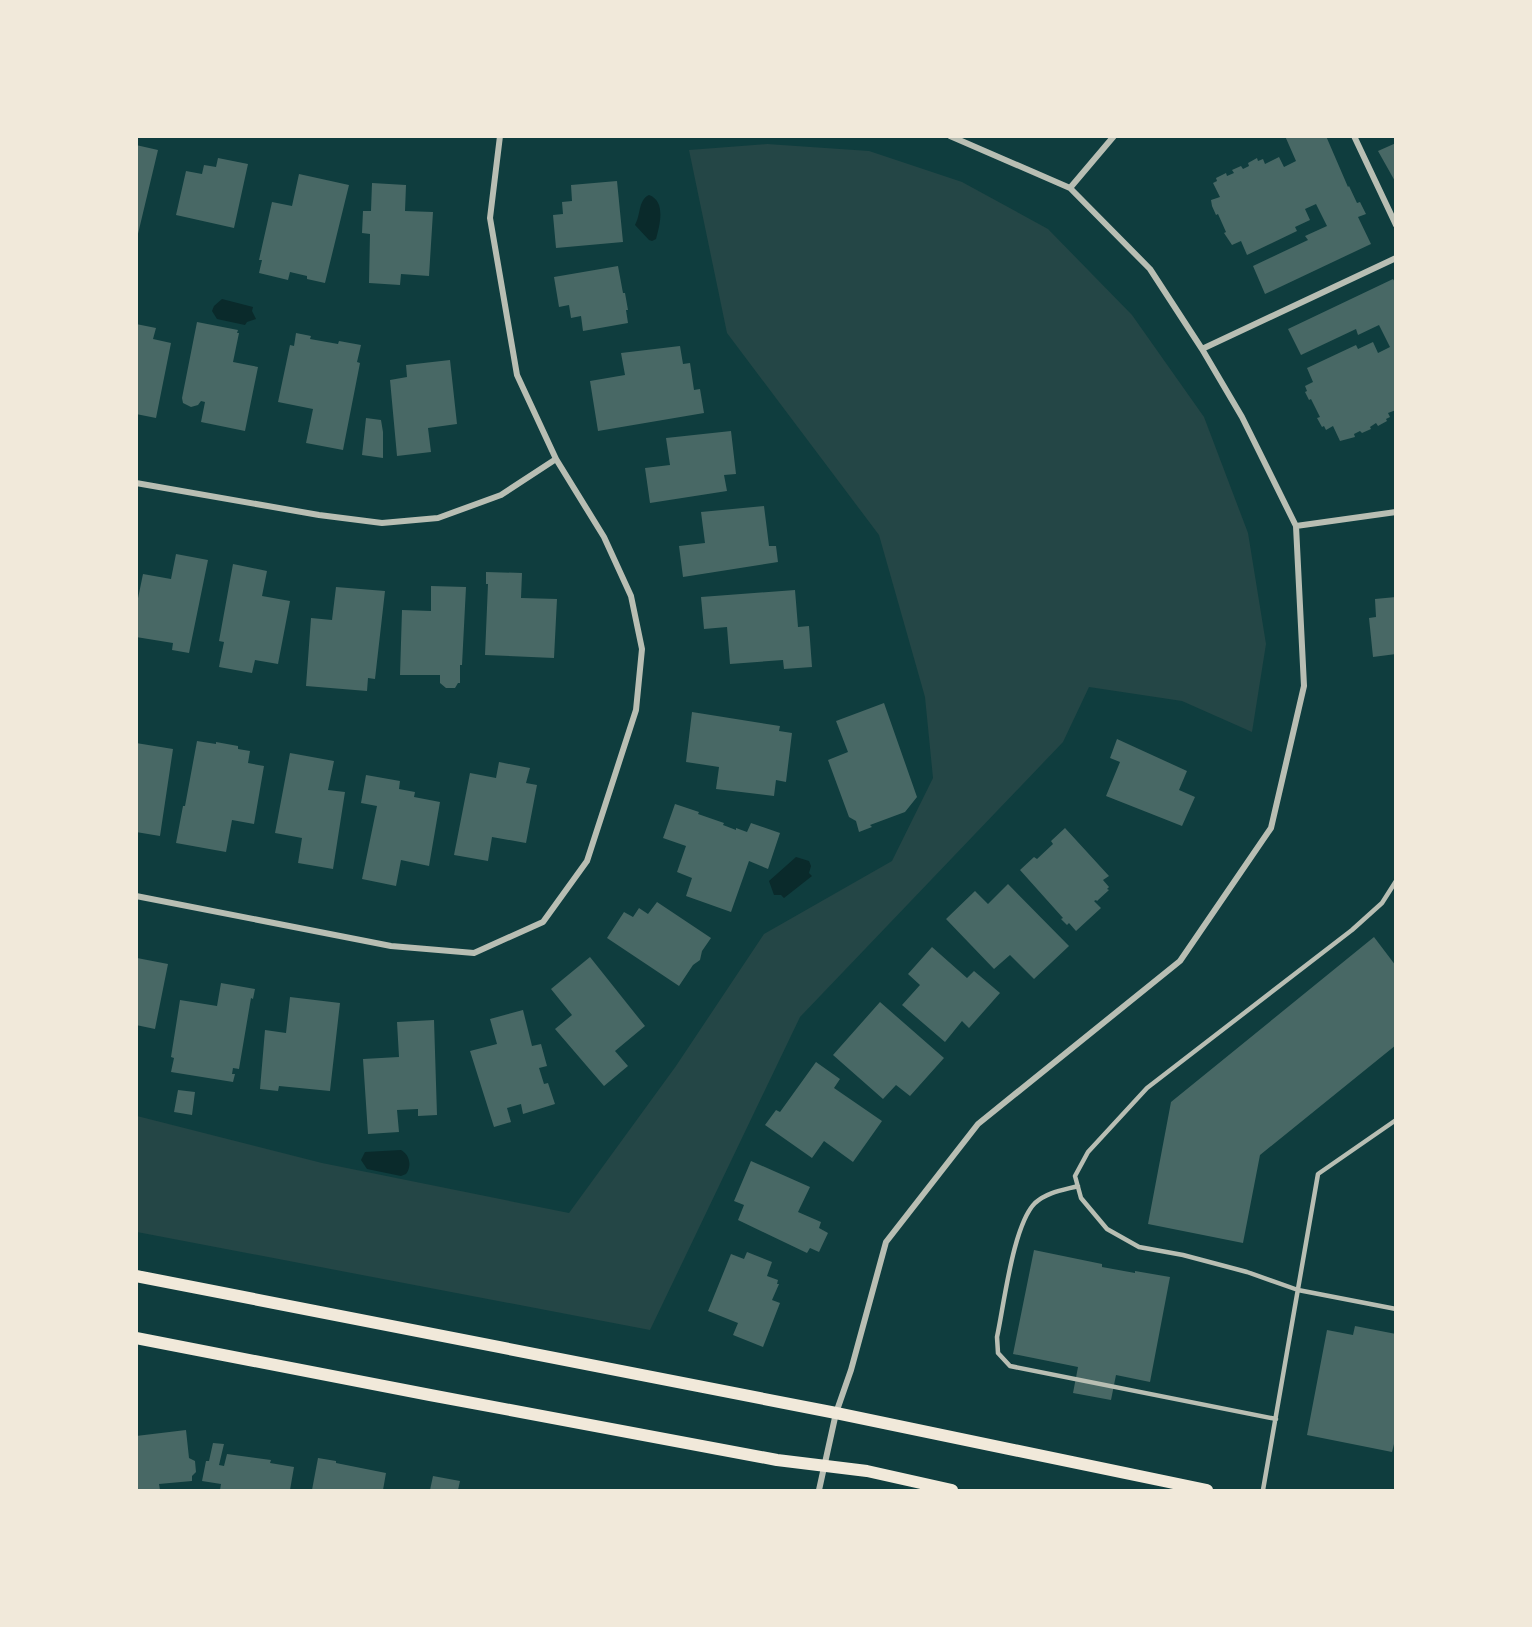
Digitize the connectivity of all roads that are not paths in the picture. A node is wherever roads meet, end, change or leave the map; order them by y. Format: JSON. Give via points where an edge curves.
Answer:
{"nodes":[{"id":1,"x":500,"y":136,"type":"edge"},
{"id":2,"x":950,"y":136,"type":"edge"},
{"id":3,"x":1114,"y":136,"type":"edge"},
{"id":4,"x":1354,"y":136,"type":"edge"},
{"id":5,"x":1070,"y":188,"type":"junction"},
{"id":6,"x":1395,"y":225,"type":"edge"},
{"id":7,"x":1395,"y":258,"type":"edge"},
{"id":8,"x":1202,"y":349,"type":"junction"},
{"id":9,"x":556,"y":459,"type":"junction"},
{"id":10,"x":136,"y":483,"type":"edge"},
{"id":11,"x":1395,"y":512,"type":"edge"},
{"id":12,"x":1296,"y":526,"type":"junction"},
{"id":13,"x":1395,"y":881,"type":"edge"},
{"id":14,"x":136,"y":896,"type":"edge"},
{"id":15,"x":1395,"y":1120,"type":"edge"},
{"id":16,"x":1078,"y":1186,"type":"junction"},
{"id":17,"x":136,"y":1276,"type":"edge"},
{"id":18,"x":1298,"y":1290,"type":"junction"},
{"id":19,"x":1395,"y":1309,"type":"edge"},
{"id":20,"x":136,"y":1338,"type":"edge"},
{"id":21,"x":836,"y":1413,"type":"junction"},
{"id":22,"x":1276,"y":1419,"type":"junction"},
{"id":23,"x":824,"y":1467,"type":"junction"},
{"id":24,"x":819,"y":1491,"type":"edge"},
{"id":25,"x":952,"y":1491,"type":"edge"},
{"id":26,"x":1207,"y":1491,"type":"edge"},
{"id":27,"x":1263,"y":1491,"type":"edge"}],
"edges":[{"from":1,"to":9,"type":"street","via":[[490,218],[504,305],[517,375]]},
{"from":2,"to":5,"type":"street"},
{"from":3,"to":5,"type":"street"},
{"from":4,"to":6,"type":"street"},
{"from":5,"to":8,"type":"street","via":[[1150,269]]},
{"from":7,"to":8,"type":"street"},
{"from":8,"to":12,"type":"street","via":[[1242,417]]},
{"from":9,"to":10,"type":"street","via":[[491,499],[438,518],[382,523],[319,516]]},
{"from":9,"to":14,"type":"street","via":[[604,537],[631,596],[642,649],[636,710],[587,861],[543,922],[474,952],[391,946]]},
{"from":11,"to":12,"type":"street"},
{"from":12,"to":21,"type":"street","via":[[1304,686],[1271,828],[1180,961],[978,1124],[886,1242]]},
{"from":13,"to":16,"type":"lane","via":[[1382,903],[1352,930],[1147,1088],[1088,1152],[1075,1176]]},
{"from":15,"to":18,"type":"lane","via":[[1318,1174]]},
{"from":16,"to":18,"type":"lane","via":[[1081,1198],[1107,1229],[1139,1247],[1247,1272]]},
{"from":16,"to":22,"type":"lane","via":[[1048,1194],[1024,1218],[997,1336],[998,1353],[1010,1366]]},
{"from":17,"to":21,"type":"main road"},
{"from":18,"to":19,"type":"lane"},
{"from":18,"to":22,"type":"lane"},
{"from":20,"to":23,"type":"main road"},
{"from":21,"to":23,"type":"street"},
{"from":21,"to":26,"type":"main road"},
{"from":22,"to":27,"type":"lane"},
{"from":23,"to":24,"type":"street"},
{"from":23,"to":25,"type":"main road","via":[[867,1471]]}]}
